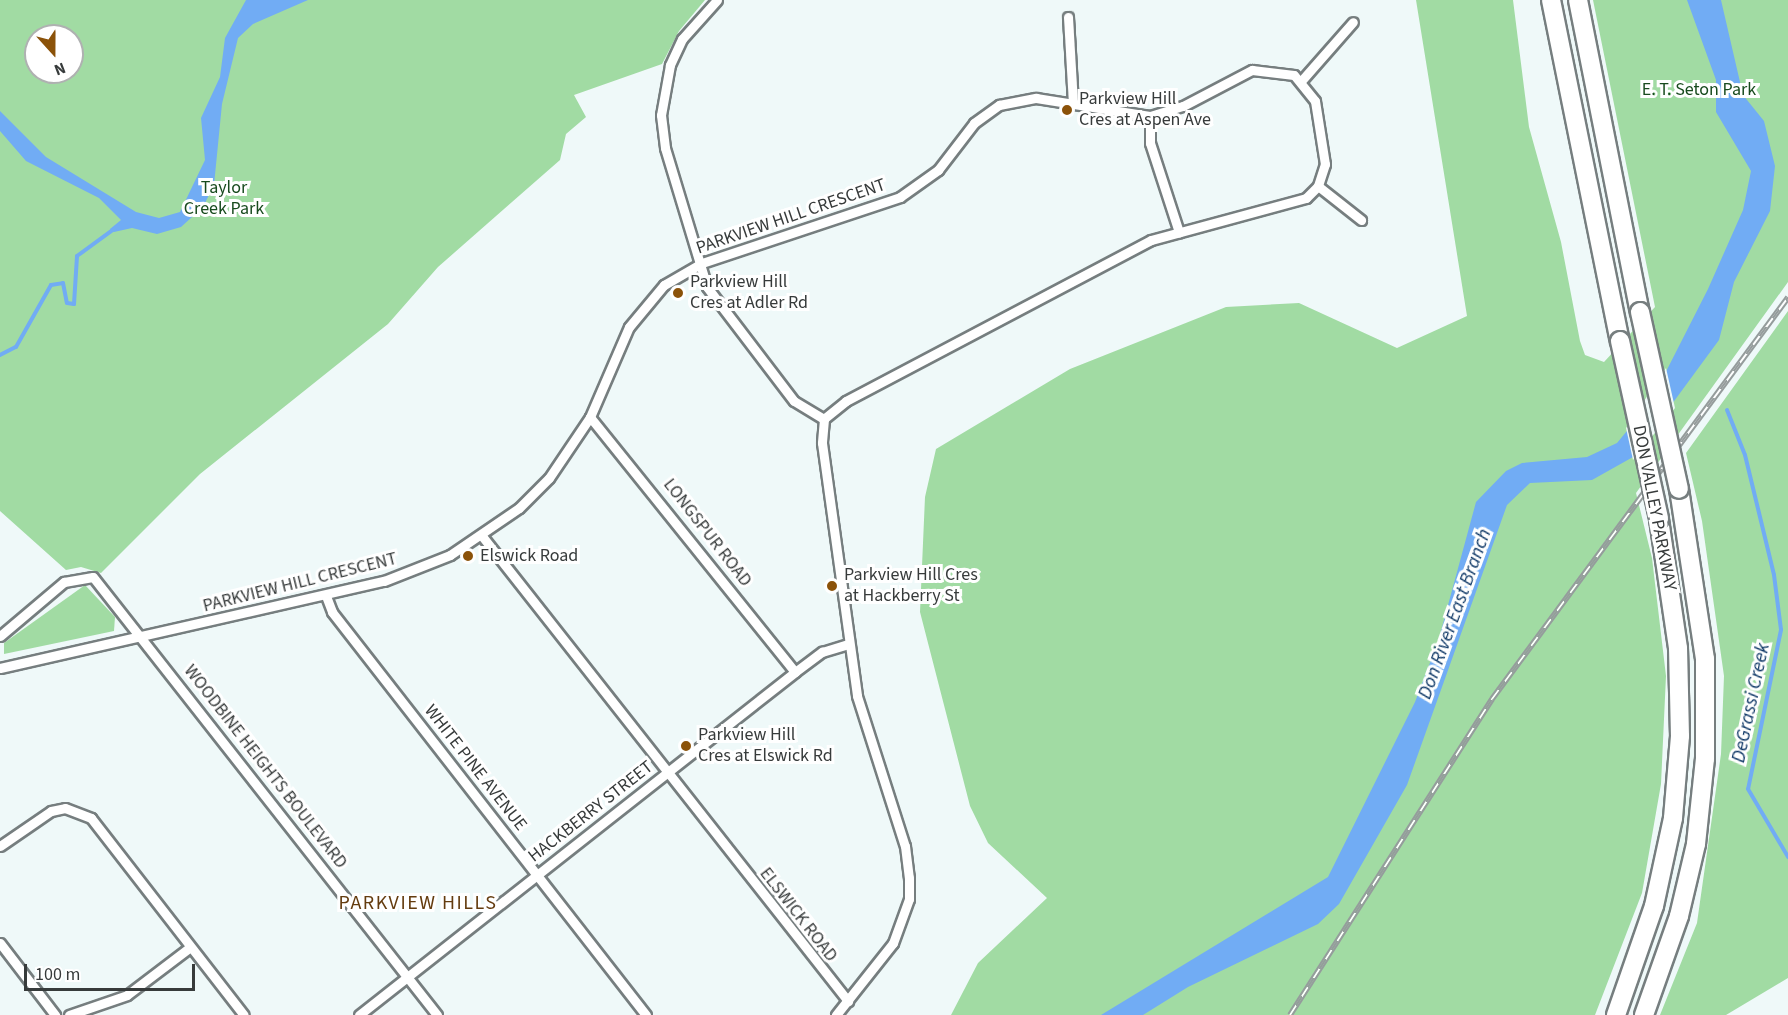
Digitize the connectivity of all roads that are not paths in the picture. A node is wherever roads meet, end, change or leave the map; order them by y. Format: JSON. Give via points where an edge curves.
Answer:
{"nodes":[{"id":1,"x":717,"y":0,"type":"edge"},
{"id":2,"x":1551,"y":0,"type":"edge"},
{"id":3,"x":1578,"y":0,"type":"edge"},
{"id":4,"x":1068,"y":17,"type":"dead end"},
{"id":5,"x":1353,"y":22,"type":"dead end"},
{"id":6,"x":1302,"y":80,"type":"junction"},
{"id":7,"x":1073,"y":103,"type":"junction"},
{"id":8,"x":1150,"y":116,"type":"junction"},
{"id":9,"x":1318,"y":186,"type":"junction"},
{"id":10,"x":1361,"y":220,"type":"dead end"},
{"id":11,"x":1179,"y":232,"type":"junction"},
{"id":12,"x":702,"y":263,"type":"junction"},
{"id":13,"x":590,"y":417,"type":"junction"},
{"id":14,"x":824,"y":419,"type":"junction"},
{"id":15,"x":482,"y":536,"type":"junction"},
{"id":16,"x":326,"y":596,"type":"junction"},
{"id":17,"x":0,"y":636,"type":"edge"},
{"id":18,"x":142,"y":638,"type":"junction"},
{"id":19,"x":848,"y":644,"type":"junction"},
{"id":20,"x":0,"y":668,"type":"edge"},
{"id":21,"x":795,"y":672,"type":"junction"},
{"id":22,"x":667,"y":773,"type":"junction"},
{"id":23,"x":0,"y":846,"type":"edge"},
{"id":24,"x":537,"y":876,"type":"junction"},
{"id":25,"x":0,"y":943,"type":"edge"},
{"id":26,"x":189,"y":948,"type":"junction"},
{"id":27,"x":408,"y":976,"type":"junction"},
{"id":28,"x":848,"y":1001,"type":"junction"},
{"id":29,"x":55,"y":1015,"type":"edge"},
{"id":30,"x":69,"y":1015,"type":"edge"},
{"id":31,"x":243,"y":1015,"type":"edge"},
{"id":32,"x":359,"y":1015,"type":"edge"},
{"id":33,"x":438,"y":1015,"type":"edge"},
{"id":34,"x":646,"y":1015,"type":"edge"},
{"id":35,"x":836,"y":1015,"type":"edge"},
{"id":36,"x":1616,"y":1015,"type":"edge"},
{"id":37,"x":1644,"y":1015,"type":"edge"}],
"edges":[{"from":1,"to":12,"type":"street","via":[[682,39],[670,65],[661,115],[665,148]]},
{"from":2,"to":36,"type":"highway","name":"DON VALLEY PARKWAY","bridge":true,"via":[[1659,519],[1678,648],[1680,736],[1673,818],[1654,906]]},
{"from":3,"to":37,"type":"highway","name":"DON VALLEY PARKWAY","bridge":true,"via":[[1679,489],[1705,659],[1705,759],[1696,843],[1679,916]]},
{"from":4,"to":7,"type":"street"},
{"from":5,"to":6,"type":"street"},
{"from":6,"to":8,"type":"street","name":"PARKVIEW HILL CRESCENT","via":[[1283,71],[1252,70],[1183,106]]},
{"from":6,"to":9,"type":"street","via":[[1319,117],[1325,164]]},
{"from":7,"to":8,"type":"street","name":"PARKVIEW HILL CRESCENT"},
{"from":7,"to":12,"type":"street","name":"PARKVIEW HILL CRESCENT","via":[[1022,98],[999,105],[974,123],[938,170],[900,197]]},
{"from":8,"to":11,"type":"street","via":[[1150,143]]},
{"from":9,"to":10,"type":"street"},
{"from":9,"to":11,"type":"street","via":[[1292,204]]},
{"from":11,"to":14,"type":"street","via":[[1151,240],[846,401]]},
{"from":12,"to":13,"type":"street","name":"PARKVIEW HILL CRESCENT","via":[[664,285],[629,327]]},
{"from":12,"to":14,"type":"street","via":[[707,287],[733,325],[794,401]]},
{"from":13,"to":15,"type":"street","name":"PARKVIEW HILL CRESCENT","via":[[549,478]]},
{"from":13,"to":21,"type":"street","name":"LONGSPUR ROAD"},
{"from":14,"to":19,"type":"street"},
{"from":15,"to":16,"type":"street","name":"PARKVIEW HILL CRESCENT","via":[[416,570]]},
{"from":15,"to":22,"type":"street","name":"ELSWICK ROAD"},
{"from":16,"to":18,"type":"street","name":"PARKVIEW HILL CRESCENT"},
{"from":16,"to":24,"type":"street","name":"WHITE PINE AVENUE","via":[[332,612]]},
{"from":17,"to":18,"type":"street","name":"WOODBINE HEIGHTS BOULEVARD","via":[[64,582],[84,575],[100,583]]},
{"from":18,"to":20,"type":"street","name":"PARKVIEW HILL CRESCENT"},
{"from":18,"to":27,"type":"street","name":"WOODBINE HEIGHTS BOULEVARD"},
{"from":19,"to":21,"type":"street","name":"HACKBERRY STREET","via":[[822,652]]},
{"from":19,"to":28,"type":"street","via":[[863,726],[905,846],[909,899],[893,943]]},
{"from":21,"to":22,"type":"street","name":"HACKBERRY STREET"},
{"from":22,"to":24,"type":"street","name":"HACKBERRY STREET"},
{"from":22,"to":28,"type":"street","name":"ELSWICK ROAD"},
{"from":23,"to":26,"type":"street","via":[[51,811],[81,812],[102,829]]},
{"from":24,"to":27,"type":"street","name":"HACKBERRY STREET"},
{"from":24,"to":34,"type":"street","name":"WHITE PINE AVENUE"},
{"from":25,"to":29,"type":"street"},
{"from":26,"to":30,"type":"street","via":[[127,995]]},
{"from":26,"to":31,"type":"street"},
{"from":27,"to":32,"type":"street","name":"HACKBERRY STREET"},
{"from":27,"to":33,"type":"street","name":"WOODBINE HEIGHTS BOULEVARD"},
{"from":28,"to":35,"type":"street"}]}
